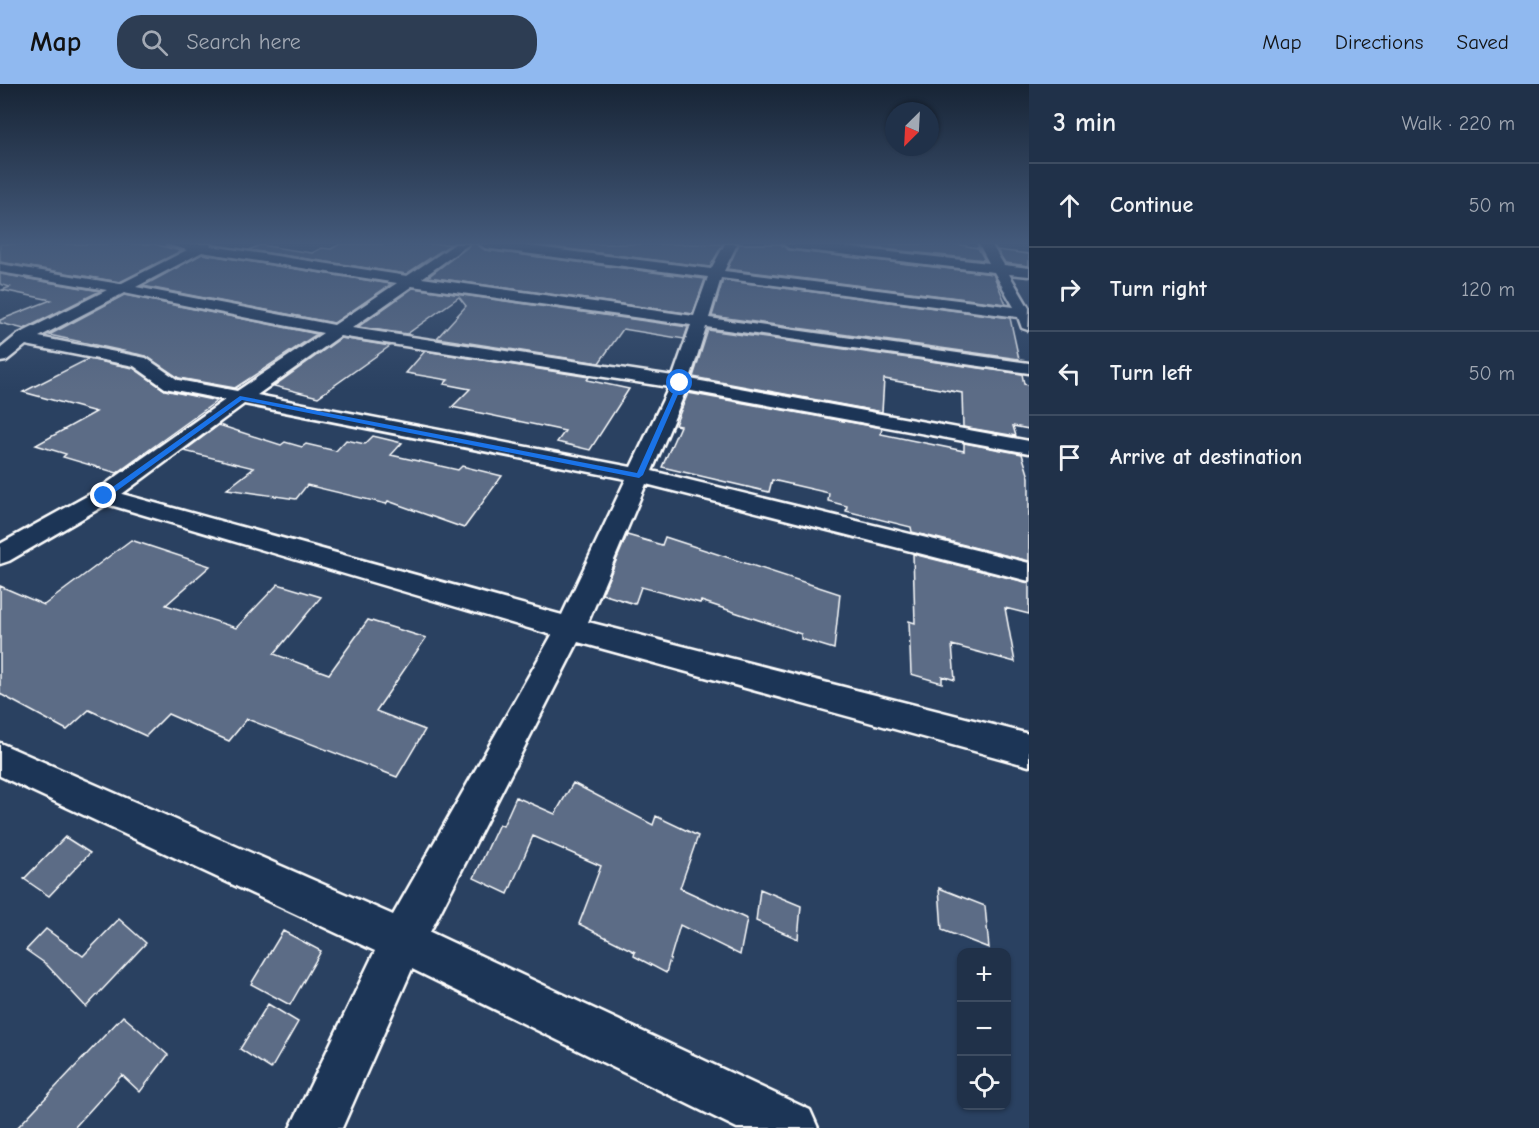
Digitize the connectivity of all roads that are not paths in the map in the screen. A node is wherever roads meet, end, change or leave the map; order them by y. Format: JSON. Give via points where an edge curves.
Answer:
{"nodes":[{"id":1,"x":116,"y":293,"type":"edge"},
{"id":2,"x":143,"y":293,"type":"edge"},
{"id":3,"x":393,"y":293,"type":"edge"},
{"id":4,"x":495,"y":293,"type":"edge"},
{"id":5,"x":709,"y":293,"type":"edge"},
{"id":6,"x":869,"y":293,"type":"edge"},
{"id":7,"x":1013,"y":293,"type":"edge"},
{"id":8,"x":1027,"y":314,"type":"edge"},
{"id":9,"x":700,"y":321,"type":"junction"},
{"id":10,"x":1029,"y":330,"type":"edge"},
{"id":11,"x":338,"y":331,"type":"junction"},
{"id":12,"x":23,"y":339,"type":"junction"},
{"id":13,"x":0,"y":357,"type":"edge"},
{"id":14,"x":1029,"y":368,"type":"edge"},
{"id":15,"x":680,"y":383,"type":"junction"},
{"id":16,"x":240,"y":398,"type":"junction"},
{"id":17,"x":1029,"y":447,"type":"edge"},
{"id":18,"x":639,"y":475,"type":"junction"},
{"id":19,"x":104,"y":496,"type":"junction"},
{"id":20,"x":0,"y":555,"type":"edge"},
{"id":21,"x":1029,"y":572,"type":"edge"},
{"id":22,"x":570,"y":629,"type":"junction"},
{"id":23,"x":1029,"y":750,"type":"edge"},
{"id":24,"x":0,"y":759,"type":"edge"},
{"id":25,"x":402,"y":941,"type":"junction"},
{"id":26,"x":316,"y":1128,"type":"edge"},
{"id":27,"x":792,"y":1128,"type":"edge"}],
"edges":[{"from":1,"to":12,"type":"street"},
{"from":2,"to":11,"type":"street"},
{"from":3,"to":11,"type":"street"},
{"from":4,"to":9,"type":"street"},
{"from":5,"to":9,"type":"street"},
{"from":6,"to":8,"type":"street"},
{"from":7,"to":8,"type":"street"},
{"from":8,"to":10,"type":"street"},
{"from":9,"to":14,"type":"street"},
{"from":9,"to":15,"type":"street"},
{"from":11,"to":15,"type":"street"},
{"from":11,"to":16,"type":"street"},
{"from":12,"to":13,"type":"street"},
{"from":12,"to":16,"type":"street","via":[[140,362],[172,384]]},
{"from":15,"to":17,"type":"street"},
{"from":15,"to":18,"type":"street"},
{"from":16,"to":18,"type":"street"},
{"from":16,"to":19,"type":"street"},
{"from":18,"to":21,"type":"street"},
{"from":18,"to":22,"type":"street"},
{"from":19,"to":20,"type":"street"},
{"from":19,"to":22,"type":"street"},
{"from":22,"to":23,"type":"street"},
{"from":22,"to":25,"type":"street"},
{"from":24,"to":25,"type":"street"},
{"from":25,"to":26,"type":"street"},
{"from":25,"to":27,"type":"street"}]}
